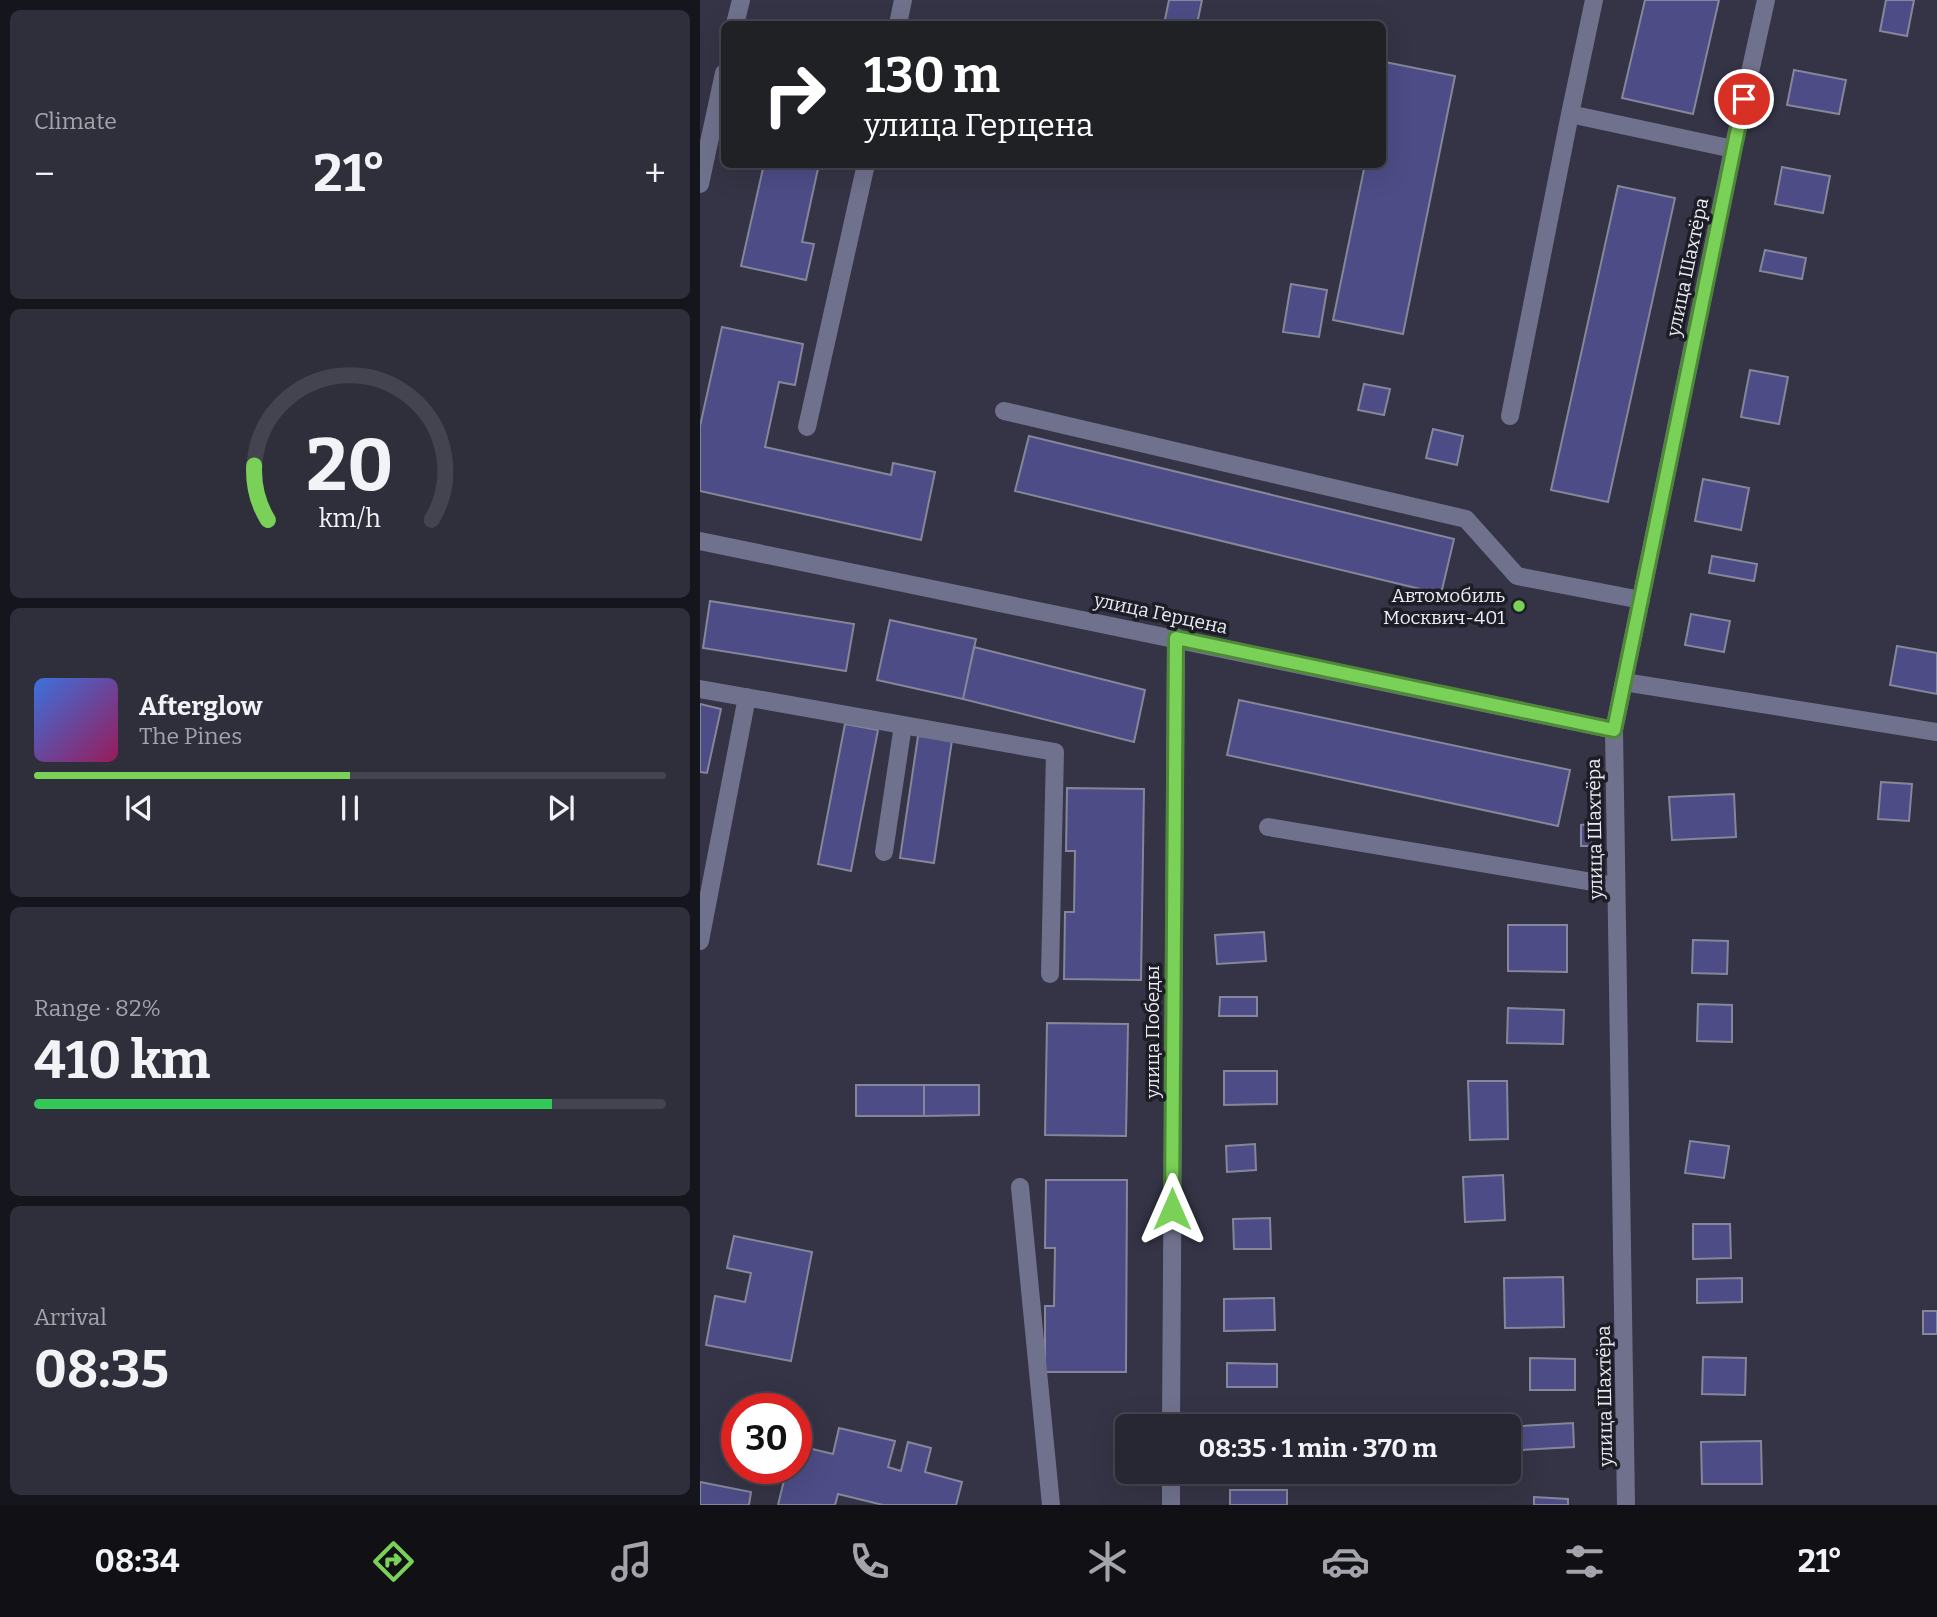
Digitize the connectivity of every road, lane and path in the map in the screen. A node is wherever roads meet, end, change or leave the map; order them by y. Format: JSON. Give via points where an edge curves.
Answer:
{"nodes":[{"id":1,"x":741,"y":0,"type":"edge"},
{"id":2,"x":903,"y":0,"type":"edge"},
{"id":3,"x":1594,"y":0,"type":"edge"},
{"id":4,"x":1766,"y":0,"type":"edge"},
{"id":5,"x":736,"y":21,"type":"edge"},
{"id":6,"x":899,"y":21,"type":"edge"},
{"id":7,"x":721,"y":87,"type":"edge"},
{"id":8,"x":1570,"y":114,"type":"junction"},
{"id":9,"x":1733,"y":149,"type":"junction"},
{"id":10,"x":865,"y":168,"type":"edge"},
{"id":11,"x":700,"y":184,"type":"edge"},
{"id":12,"x":1004,"y":411,"type":"dead end"},
{"id":13,"x":1510,"y":416,"type":"dead end"},
{"id":14,"x":807,"y":427,"type":"dead end"},
{"id":15,"x":700,"y":541,"type":"edge"},
{"id":16,"x":1641,"y":600,"type":"junction"},
{"id":17,"x":1176,"y":638,"type":"junction"},
{"id":18,"x":1624,"y":682,"type":"junction"},
{"id":19,"x":700,"y":689,"type":"edge"},
{"id":20,"x":747,"y":697,"type":"junction"},
{"id":21,"x":903,"y":725,"type":"junction"},
{"id":22,"x":1614,"y":730,"type":"junction"},
{"id":23,"x":1937,"y":732,"type":"edge"},
{"id":24,"x":1268,"y":827,"type":"dead end"},
{"id":25,"x":884,"y":852,"type":"dead end"},
{"id":26,"x":1616,"y":886,"type":"junction"},
{"id":27,"x":700,"y":941,"type":"edge"},
{"id":28,"x":1050,"y":974,"type":"dead end"},
{"id":29,"x":1020,"y":1187,"type":"dead end"},
{"id":30,"x":1171,"y":1414,"type":"edge"},
{"id":31,"x":1171,"y":1484,"type":"edge"},
{"id":32,"x":1051,"y":1505,"type":"edge"},
{"id":33,"x":1171,"y":1505,"type":"edge"},
{"id":34,"x":1626,"y":1505,"type":"edge"}],
"edges":[{"from":1,"to":5,"type":"street"},
{"from":2,"to":6,"type":"street"},
{"from":3,"to":8,"type":"street"},
{"from":4,"to":9,"type":"street","name":"улица Шахтёра"},
{"from":7,"to":11,"type":"street"},
{"from":8,"to":9,"type":"street"},
{"from":8,"to":13,"type":"street"},
{"from":9,"to":16,"type":"street","name":"улица Шахтёра"},
{"from":10,"to":14,"type":"street"},
{"from":12,"to":16,"type":"street","via":[[1466,519],[1517,576]]},
{"from":15,"to":17,"type":"street","name":"улица Герцена"},
{"from":16,"to":18,"type":"street","name":"улица Шахтёра"},
{"from":17,"to":22,"type":"street","name":"улица Герцена"},
{"from":17,"to":30,"type":"street","name":"улица Победы"},
{"from":18,"to":22,"type":"street","name":"улица Шахтёра"},
{"from":18,"to":23,"type":"street"},
{"from":19,"to":20,"type":"street"},
{"from":20,"to":21,"type":"street"},
{"from":20,"to":27,"type":"street"},
{"from":21,"to":25,"type":"street"},
{"from":21,"to":28,"type":"street","via":[[1055,752]]},
{"from":22,"to":26,"type":"street","name":"улица Шахтёра"},
{"from":24,"to":26,"type":"street"},
{"from":26,"to":34,"type":"street","name":"улица Шахтёра"},
{"from":29,"to":32,"type":"street"},
{"from":31,"to":33,"type":"street"}]}
